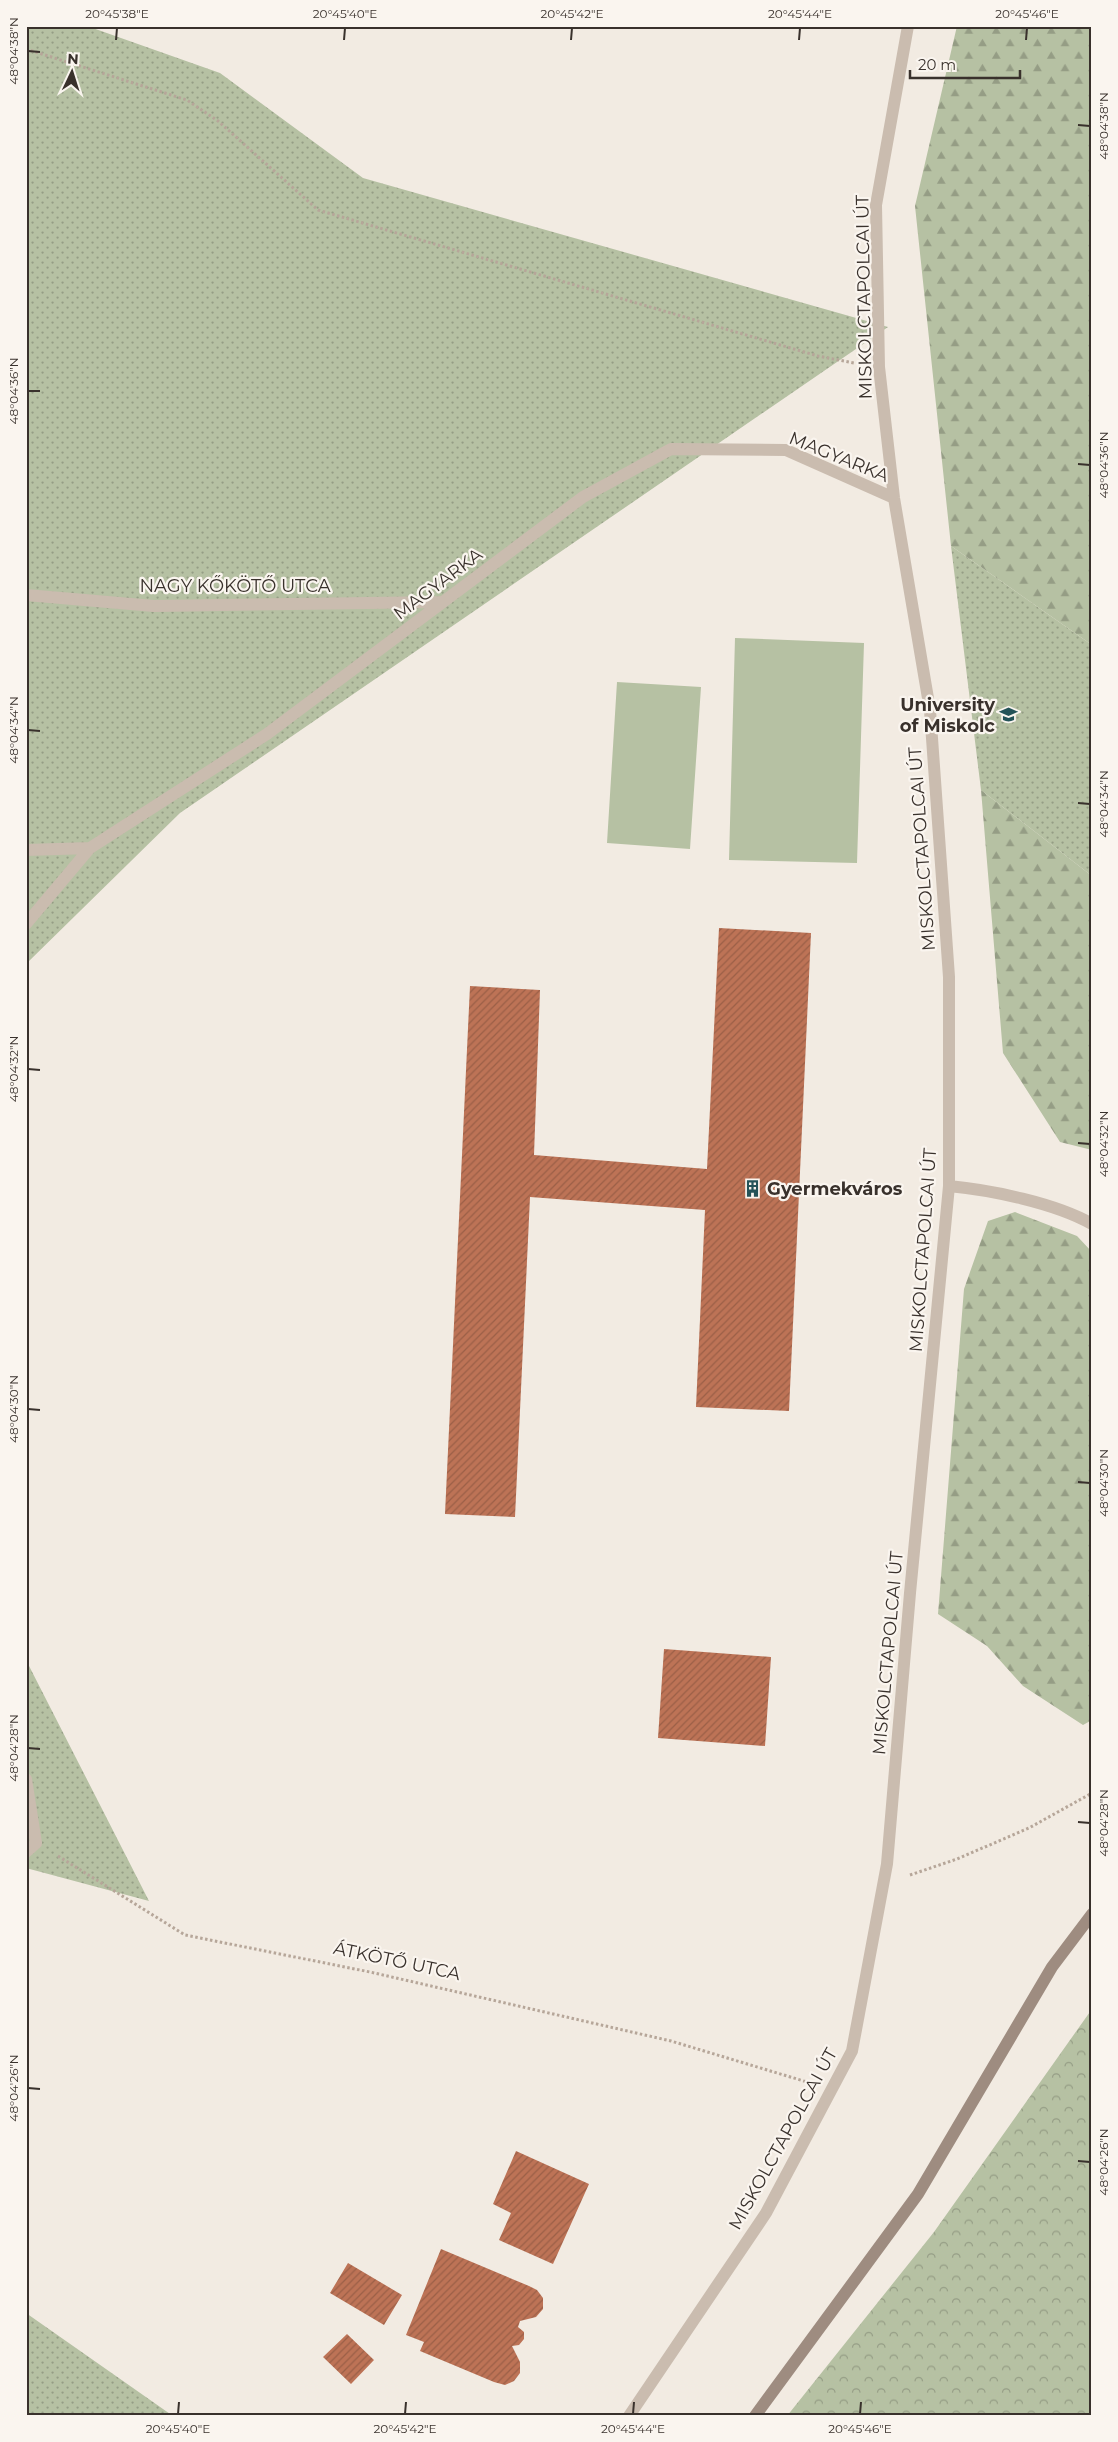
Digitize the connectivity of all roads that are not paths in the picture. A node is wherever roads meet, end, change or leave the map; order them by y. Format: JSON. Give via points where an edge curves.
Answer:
{"nodes":[{"id":1,"x":908,"y":26,"type":"edge"},
{"id":2,"x":894,"y":498,"type":"junction"},
{"id":3,"x":26,"y":595,"type":"edge"},
{"id":4,"x":443,"y":602,"type":"junction"},
{"id":5,"x":90,"y":848,"type":"junction"},
{"id":6,"x":26,"y":850,"type":"edge"},
{"id":7,"x":26,"y":924,"type":"edge"},
{"id":8,"x":949,"y":1186,"type":"junction"},
{"id":9,"x":1092,"y":1224,"type":"edge"},
{"id":10,"x":26,"y":1779,"type":"edge"},
{"id":11,"x":26,"y":1852,"type":"edge"},
{"id":12,"x":1092,"y":1914,"type":"edge"},
{"id":13,"x":629,"y":2416,"type":"edge"},
{"id":14,"x":755,"y":2416,"type":"edge"}],
"edges":[{"from":1,"to":2,"type":"street","name":"MISKOLCTAPOLCAI ÚT","via":[[876,205],[879,368]]},
{"from":2,"to":4,"type":"street","name":"MAGYARKA","via":[[786,450],[671,449],[583,497]]},
{"from":2,"to":8,"type":"street","name":"MISKOLCTAPOLCAI ÚT","via":[[930,710],[949,977]]},
{"from":3,"to":4,"type":"street","name":"NAGY KŐKÖTŐ UTCA","via":[[154,606]]},
{"from":4,"to":5,"type":"street","name":"MAGYARKA","via":[[267,734]]},
{"from":5,"to":6,"type":"street"},
{"from":5,"to":7,"type":"street"},
{"from":8,"to":9,"type":"street","via":[[975,1188],[1050,1207]]},
{"from":8,"to":13,"type":"street","name":"MISKOLCTAPOLCAI ÚT","via":[[887,1864],[852,2050],[766,2213]]},
{"from":10,"to":11,"type":"street","via":[[36,1843]]},
{"from":12,"to":14,"type":"street","via":[[1052,1967],[918,2194]]}]}
